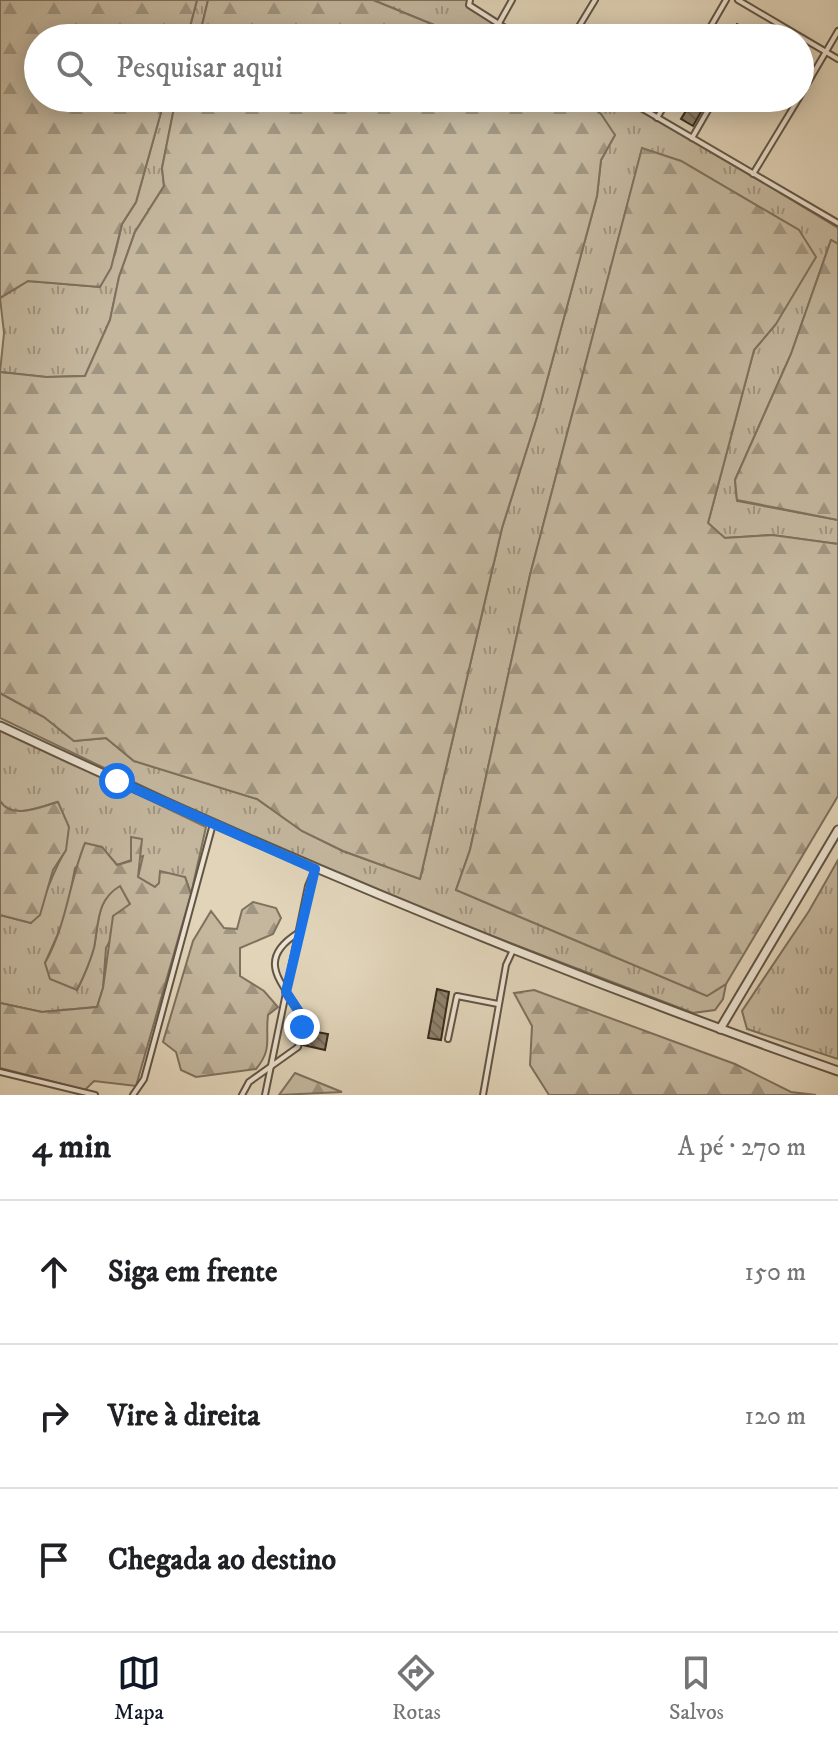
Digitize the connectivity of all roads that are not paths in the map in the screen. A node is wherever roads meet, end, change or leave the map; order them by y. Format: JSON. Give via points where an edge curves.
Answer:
{"nodes":[{"id":1,"x":470,"y":0,"type":"edge"},
{"id":2,"x":512,"y":0,"type":"edge"},
{"id":3,"x":595,"y":0,"type":"edge"},
{"id":4,"x":726,"y":0,"type":"edge"},
{"id":5,"x":738,"y":0,"type":"edge"},
{"id":6,"x":496,"y":24,"type":"edge"},
{"id":7,"x":499,"y":24,"type":"edge"},
{"id":8,"x":580,"y":24,"type":"edge"},
{"id":9,"x":712,"y":24,"type":"edge"},
{"id":10,"x":779,"y":24,"type":"edge"},
{"id":11,"x":838,"y":31,"type":"edge"},
{"id":12,"x":814,"y":45,"type":"edge"},
{"id":13,"x":826,"y":52,"type":"junction"},
{"id":14,"x":838,"y":59,"type":"edge"},
{"id":15,"x":814,"y":72,"type":"edge"},
{"id":16,"x":647,"y":112,"type":"edge"},
{"id":17,"x":661,"y":112,"type":"edge"},
{"id":18,"x":707,"y":112,"type":"edge"},
{"id":19,"x":790,"y":112,"type":"edge"},
{"id":20,"x":657,"y":118,"type":"junction"},
{"id":21,"x":692,"y":138,"type":"junction"},
{"id":22,"x":753,"y":174,"type":"junction"},
{"id":23,"x":838,"y":223,"type":"edge"},
{"id":24,"x":0,"y":726,"type":"edge"},
{"id":25,"x":213,"y":824,"type":"junction"},
{"id":26,"x":838,"y":830,"type":"edge"},
{"id":27,"x":315,"y":869,"type":"junction"},
{"id":28,"x":298,"y":933,"type":"junction"},
{"id":29,"x":513,"y":950,"type":"junction"},
{"id":30,"x":286,"y":992,"type":"junction"},
{"id":31,"x":499,"y":1004,"type":"junction"},
{"id":32,"x":720,"y":1029,"type":"junction"},
{"id":33,"x":448,"y":1039,"type":"dead end"},
{"id":34,"x":272,"y":1064,"type":"junction"},
{"id":35,"x":838,"y":1071,"type":"edge"},
{"id":36,"x":0,"y":1072,"type":"edge"},
{"id":37,"x":95,"y":1095,"type":"edge"},
{"id":38,"x":133,"y":1095,"type":"edge"},
{"id":39,"x":242,"y":1095,"type":"edge"},
{"id":40,"x":265,"y":1095,"type":"edge"},
{"id":41,"x":483,"y":1095,"type":"edge"}],
"edges":[{"from":1,"to":6,"type":"lane","via":[[469,5]]},
{"from":2,"to":7,"type":"lane"},
{"from":3,"to":8,"type":"lane"},
{"from":4,"to":9,"type":"lane"},
{"from":5,"to":10,"type":"lane"},
{"from":11,"to":13,"type":"lane"},
{"from":12,"to":13,"type":"lane"},
{"from":13,"to":14,"type":"lane"},
{"from":13,"to":15,"type":"lane"},
{"from":16,"to":20,"type":"lane"},
{"from":17,"to":20,"type":"lane"},
{"from":18,"to":21,"type":"lane"},
{"from":19,"to":22,"type":"lane"},
{"from":20,"to":21,"type":"lane"},
{"from":21,"to":22,"type":"lane"},
{"from":22,"to":23,"type":"lane"},
{"from":24,"to":25,"type":"street"},
{"from":25,"to":27,"type":"street"},
{"from":25,"to":38,"type":"lane","via":[[144,1079]]},
{"from":26,"to":32,"type":"street"},
{"from":27,"to":28,"type":"lane"},
{"from":27,"to":29,"type":"street"},
{"from":28,"to":30,"type":"lane"},
{"from":28,"to":30,"type":"lane","via":[[287,940],[274,963]]},
{"from":29,"to":31,"type":"lane"},
{"from":29,"to":32,"type":"street"},
{"from":30,"to":34,"type":"lane"},
{"from":30,"to":34,"type":"lane","via":[[303,1018],[302,1038],[291,1054]]},
{"from":31,"to":33,"type":"lane","via":[[457,996]]},
{"from":31,"to":41,"type":"lane"},
{"from":32,"to":35,"type":"street"},
{"from":34,"to":39,"type":"lane","via":[[249,1082]]},
{"from":34,"to":40,"type":"lane"},
{"from":36,"to":37,"type":"lane"}]}
